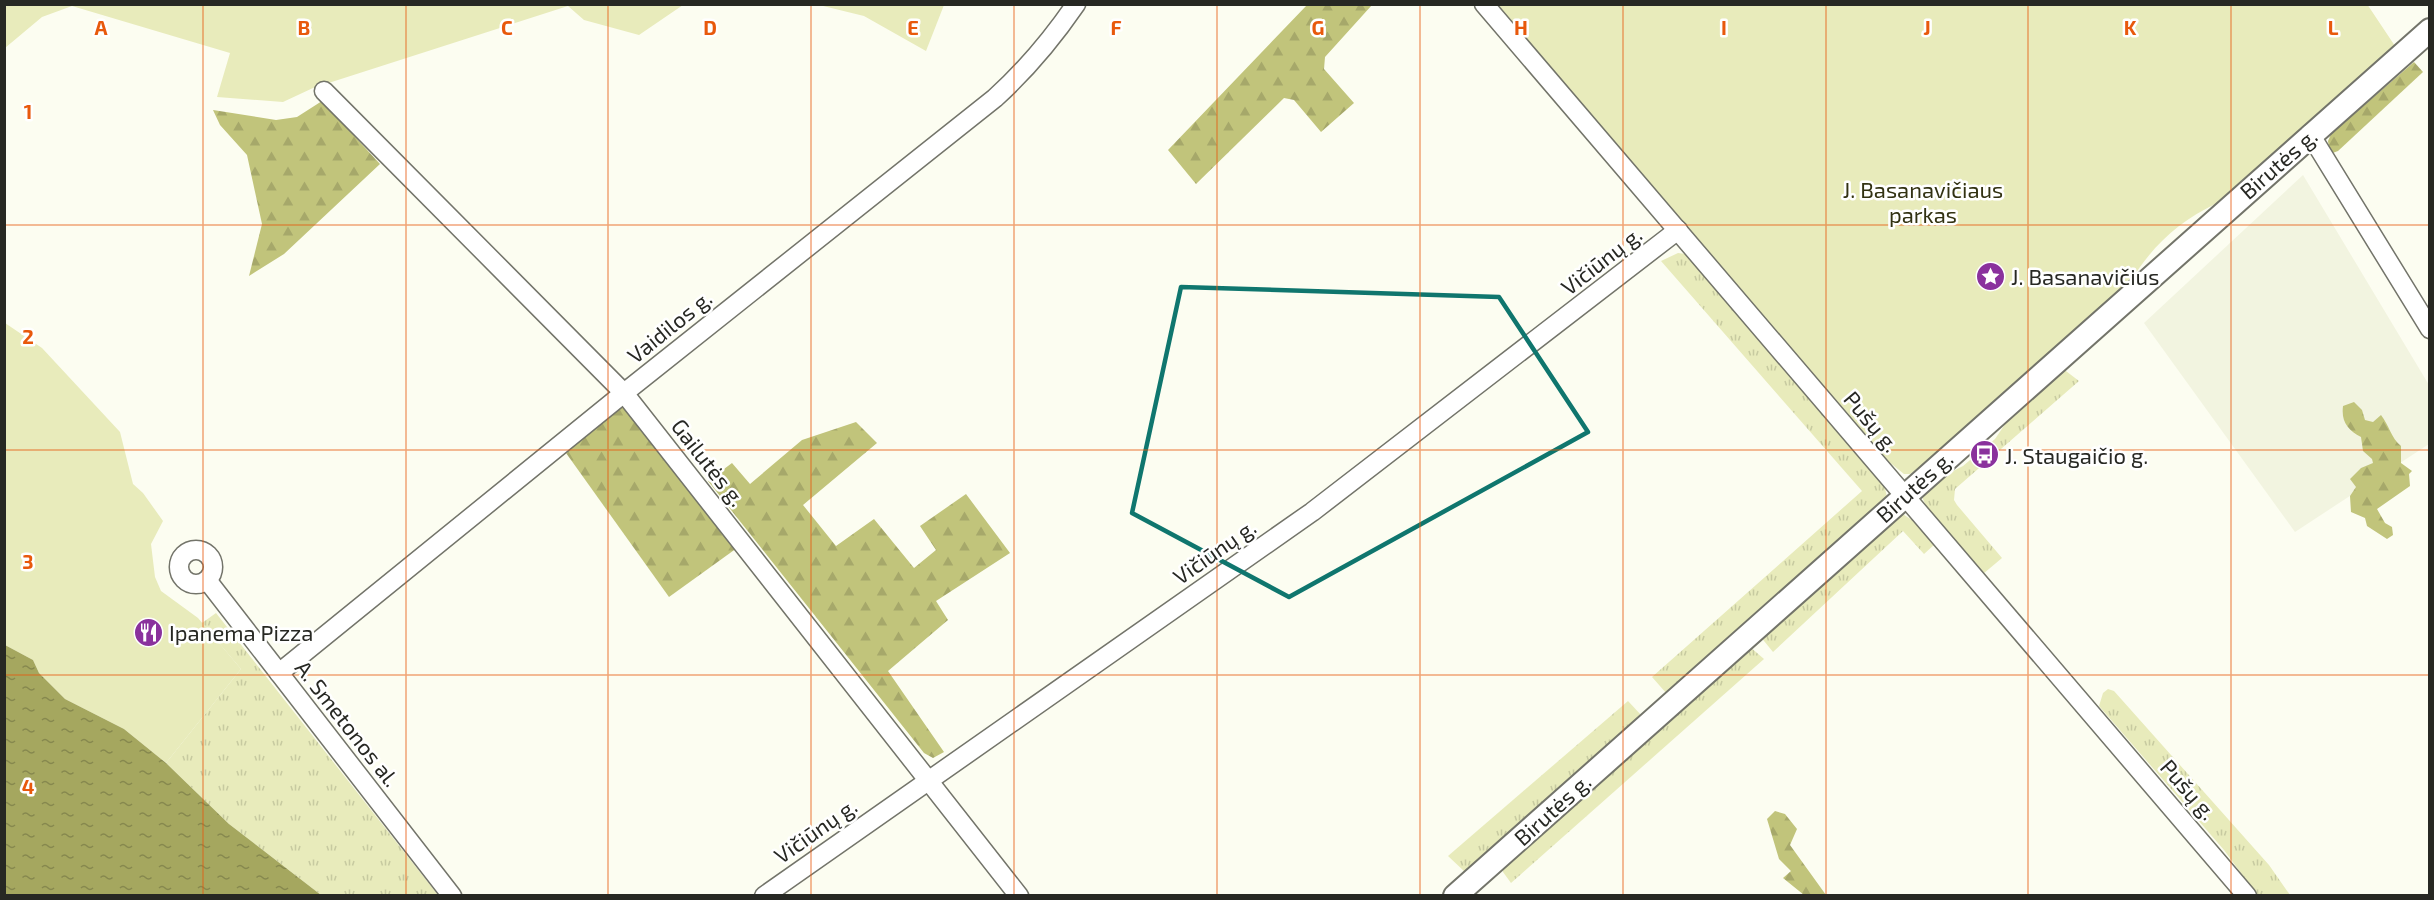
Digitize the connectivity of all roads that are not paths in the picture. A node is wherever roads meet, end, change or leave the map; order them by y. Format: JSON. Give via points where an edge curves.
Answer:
{"nodes":[{"id":1,"x":1076,"y":4,"type":"edge"},
{"id":2,"x":1485,"y":4,"type":"edge"},
{"id":3,"x":2430,"y":30,"type":"edge"},
{"id":4,"x":324,"y":91,"type":"dead end"},
{"id":5,"x":2310,"y":134,"type":"junction"},
{"id":6,"x":1678,"y":230,"type":"junction"},
{"id":7,"x":2430,"y":329,"type":"edge"},
{"id":8,"x":624,"y":393,"type":"junction"},
{"id":9,"x":1904,"y":495,"type":"junction"},
{"id":10,"x":207,"y":580,"type":"dead end"},
{"id":11,"x":279,"y":674,"type":"junction"},
{"id":12,"x":929,"y":779,"type":"junction"},
{"id":13,"x":2239,"y":892,"type":"edge"},
{"id":14,"x":452,"y":896,"type":"edge"},
{"id":15,"x":764,"y":896,"type":"edge"},
{"id":16,"x":1018,"y":896,"type":"edge"},
{"id":17,"x":1455,"y":896,"type":"edge"}],
"edges":[{"from":1,"to":8,"type":"street","name":"Vaidilos g.","via":[[1030,64],[995,98]]},
{"from":2,"to":6,"type":"street","name":"Pušų g."},
{"from":3,"to":5,"type":"street","name":"Birutės g."},
{"from":4,"to":8,"type":"street","name":"Gailutės g."},
{"from":5,"to":7,"type":"street"},
{"from":5,"to":9,"type":"street","name":"Birutės g."},
{"from":6,"to":9,"type":"street","name":"Pušų g."},
{"from":6,"to":12,"type":"street","name":"Vičiūnų g.","via":[[1312,512]]},
{"from":8,"to":11,"type":"street","name":"Vaidilos g."},
{"from":8,"to":12,"type":"street","name":"Gailutės g."},
{"from":9,"to":13,"type":"street","name":"Pušų g."},
{"from":9,"to":17,"type":"street","name":"Birutės g."},
{"from":10,"to":11,"type":"street","name":"A. Smetonos al."},
{"from":11,"to":14,"type":"street","name":"A. Smetonos al."},
{"from":12,"to":15,"type":"street","name":"Vičiūnų g."},
{"from":12,"to":16,"type":"street","name":"Gailutės g."}]}
